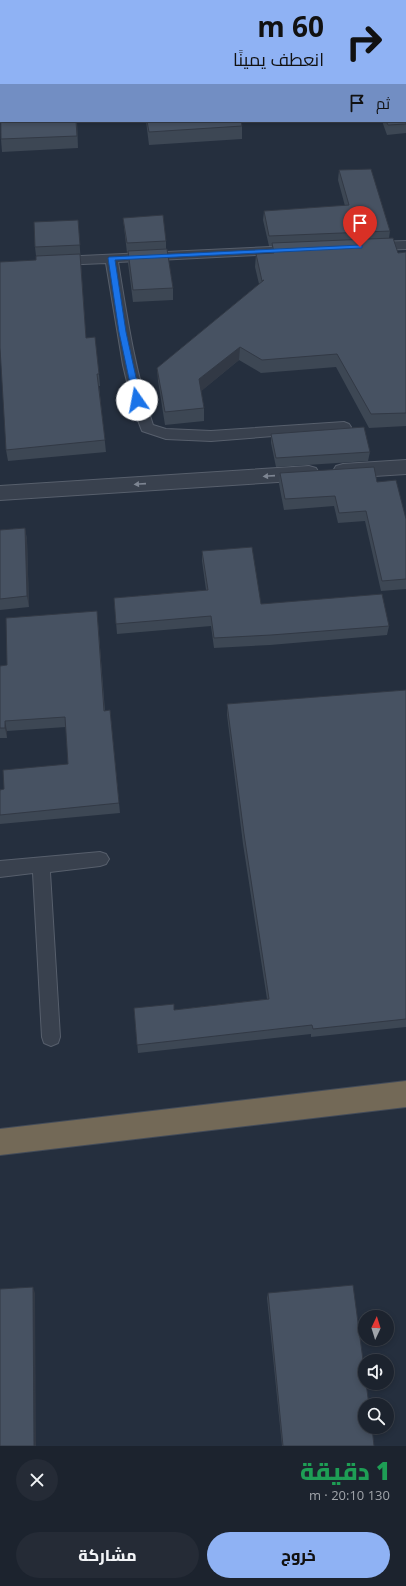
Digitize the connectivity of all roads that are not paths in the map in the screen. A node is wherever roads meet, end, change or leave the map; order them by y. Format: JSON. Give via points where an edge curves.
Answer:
{"nodes":[{"id":1,"x":406,"y":245,"type":"edge"},
{"id":2,"x":366,"y":247,"type":"edge"},
{"id":3,"x":302,"y":250,"type":"edge"},
{"id":4,"x":111,"y":258,"type":"junction"},
{"id":5,"x":48,"y":261,"type":"edge"},
{"id":6,"x":344,"y":427,"type":"edge"},
{"id":7,"x":406,"y":467,"type":"edge"},
{"id":8,"x":0,"y":493,"type":"edge"},
{"id":9,"x":100,"y":859,"type":"dead end"},
{"id":10,"x":41,"y":865,"type":"junction"},
{"id":11,"x":0,"y":869,"type":"edge"},
{"id":12,"x":51,"y":1037,"type":"dead end"},
{"id":13,"x":406,"y":1094,"type":"edge"},
{"id":14,"x":0,"y":1142,"type":"edge"}],
"edges":[{"from":1,"to":2,"type":"lane"},
{"from":3,"to":4,"type":"lane"},
{"from":4,"to":5,"type":"lane"},
{"from":4,"to":6,"type":"lane","via":[[135,392],[147,428],[166,434],[211,436]]},
{"from":7,"to":8,"type":"street","one_way":true},
{"from":9,"to":10,"type":"lane"},
{"from":10,"to":11,"type":"lane"},
{"from":10,"to":12,"type":"lane"},
{"from":13,"to":14,"type":"highway"}]}
